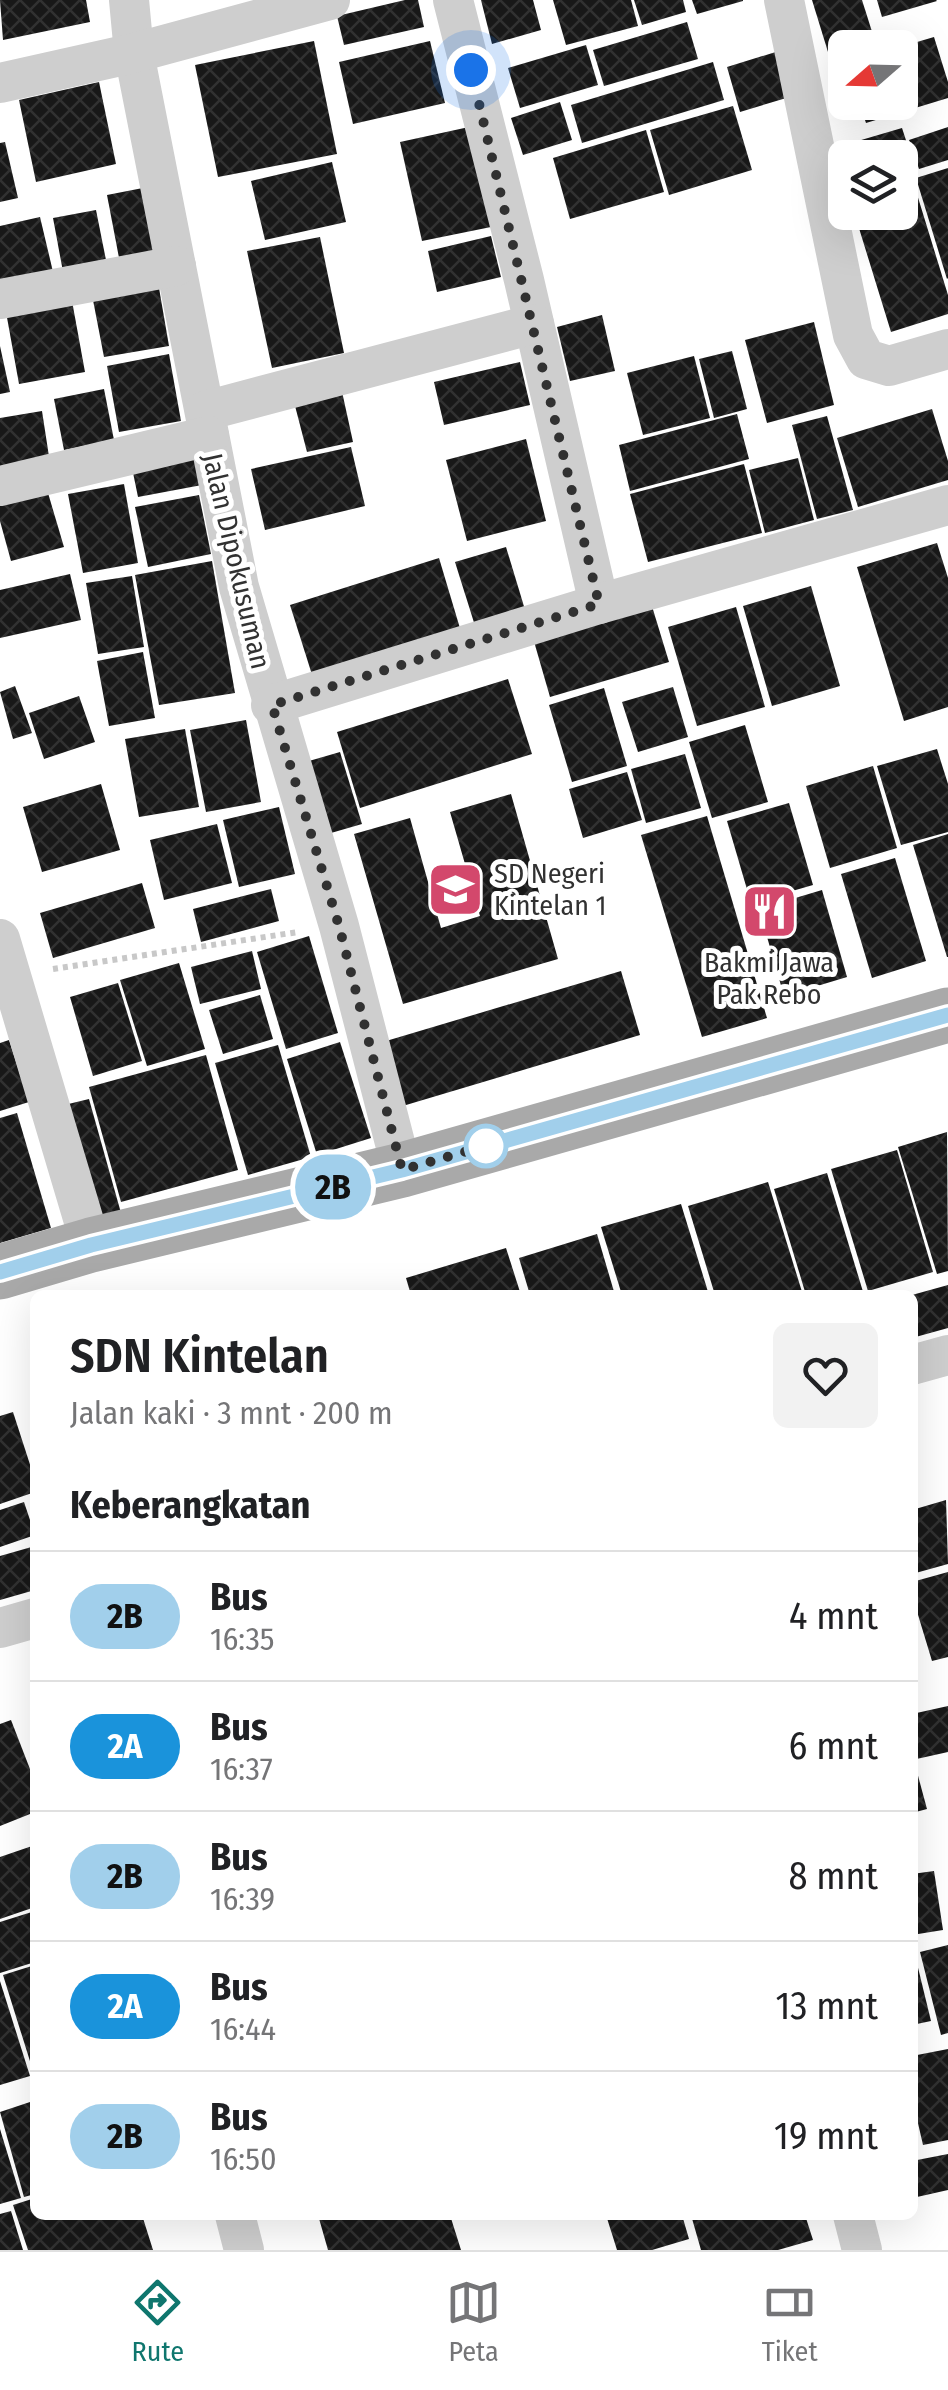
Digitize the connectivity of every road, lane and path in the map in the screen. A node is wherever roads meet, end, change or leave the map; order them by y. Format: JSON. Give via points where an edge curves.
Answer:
{"nodes":[{"id":1,"x":129,"y":0,"type":"edge"},
{"id":2,"x":330,"y":0,"type":"edge"},
{"id":3,"x":454,"y":0,"type":"edge"},
{"id":4,"x":784,"y":0,"type":"edge"},
{"id":5,"x":134,"y":53,"type":"junction"},
{"id":6,"x":0,"y":83,"type":"edge"},
{"id":7,"x":176,"y":266,"type":"junction"},
{"id":8,"x":0,"y":299,"type":"edge"},
{"id":9,"x":534,"y":324,"type":"junction"},
{"id":10,"x":948,"y":349,"type":"edge"},
{"id":11,"x":207,"y":424,"type":"junction"},
{"id":12,"x":0,"y":486,"type":"edge"},
{"id":13,"x":948,"y":505,"type":"edge"},
{"id":14,"x":599,"y":604,"type":"junction"},
{"id":15,"x":272,"y":705,"type":"junction"},
{"id":16,"x":339,"y":926,"type":"junction"},
{"id":17,"x":3,"y":964,"type":"edge"},
{"id":18,"x":948,"y":1015,"type":"edge"},
{"id":19,"x":402,"y":1170,"type":"junction"},
{"id":20,"x":91,"y":1245,"type":"junction"},
{"id":21,"x":0,"y":1272,"type":"edge"},
{"id":22,"x":948,"y":1354,"type":"edge"},
{"id":23,"x":918,"y":1362,"type":"edge"},
{"id":24,"x":30,"y":1619,"type":"edge"},
{"id":25,"x":0,"y":1628,"type":"edge"},
{"id":26,"x":235,"y":2220,"type":"edge"},
{"id":27,"x":854,"y":2220,"type":"edge"},
{"id":28,"x":244,"y":2250,"type":"edge"},
{"id":29,"x":862,"y":2250,"type":"edge"}],
"edges":[{"from":1,"to":5,"type":"street","name":"Jalan Dipokusuman"},
{"from":2,"to":5,"type":"street"},
{"from":3,"to":9,"type":"street"},
{"from":4,"to":10,"type":"street","via":[[854,335],[866,359],[889,366]]},
{"from":5,"to":6,"type":"street"},
{"from":5,"to":7,"type":"street","name":"Jalan Dipokusuman"},
{"from":7,"to":8,"type":"street"},
{"from":7,"to":11,"type":"street","name":"Jalan Dipokusuman"},
{"from":9,"to":11,"type":"street"},
{"from":9,"to":14,"type":"street"},
{"from":11,"to":12,"type":"street"},
{"from":11,"to":15,"type":"street","name":"Jalan Dipokusuman","via":[[238,587]]},
{"from":13,"to":14,"type":"street"},
{"from":14,"to":15,"type":"street"},
{"from":15,"to":16,"type":"street","name":"Jalan Dipokusuman"},
{"from":16,"to":17,"type":"path"},
{"from":16,"to":19,"type":"street","name":"Jalan Dipokusuman"},
{"from":17,"to":20,"type":"street"},
{"from":18,"to":19,"type":"main road"},
{"from":19,"to":20,"type":"main road"},
{"from":20,"to":21,"type":"main road"},
{"from":22,"to":23,"type":"street"},
{"from":24,"to":25,"type":"street"},
{"from":26,"to":28,"type":"street"},
{"from":27,"to":29,"type":"street"}]}
